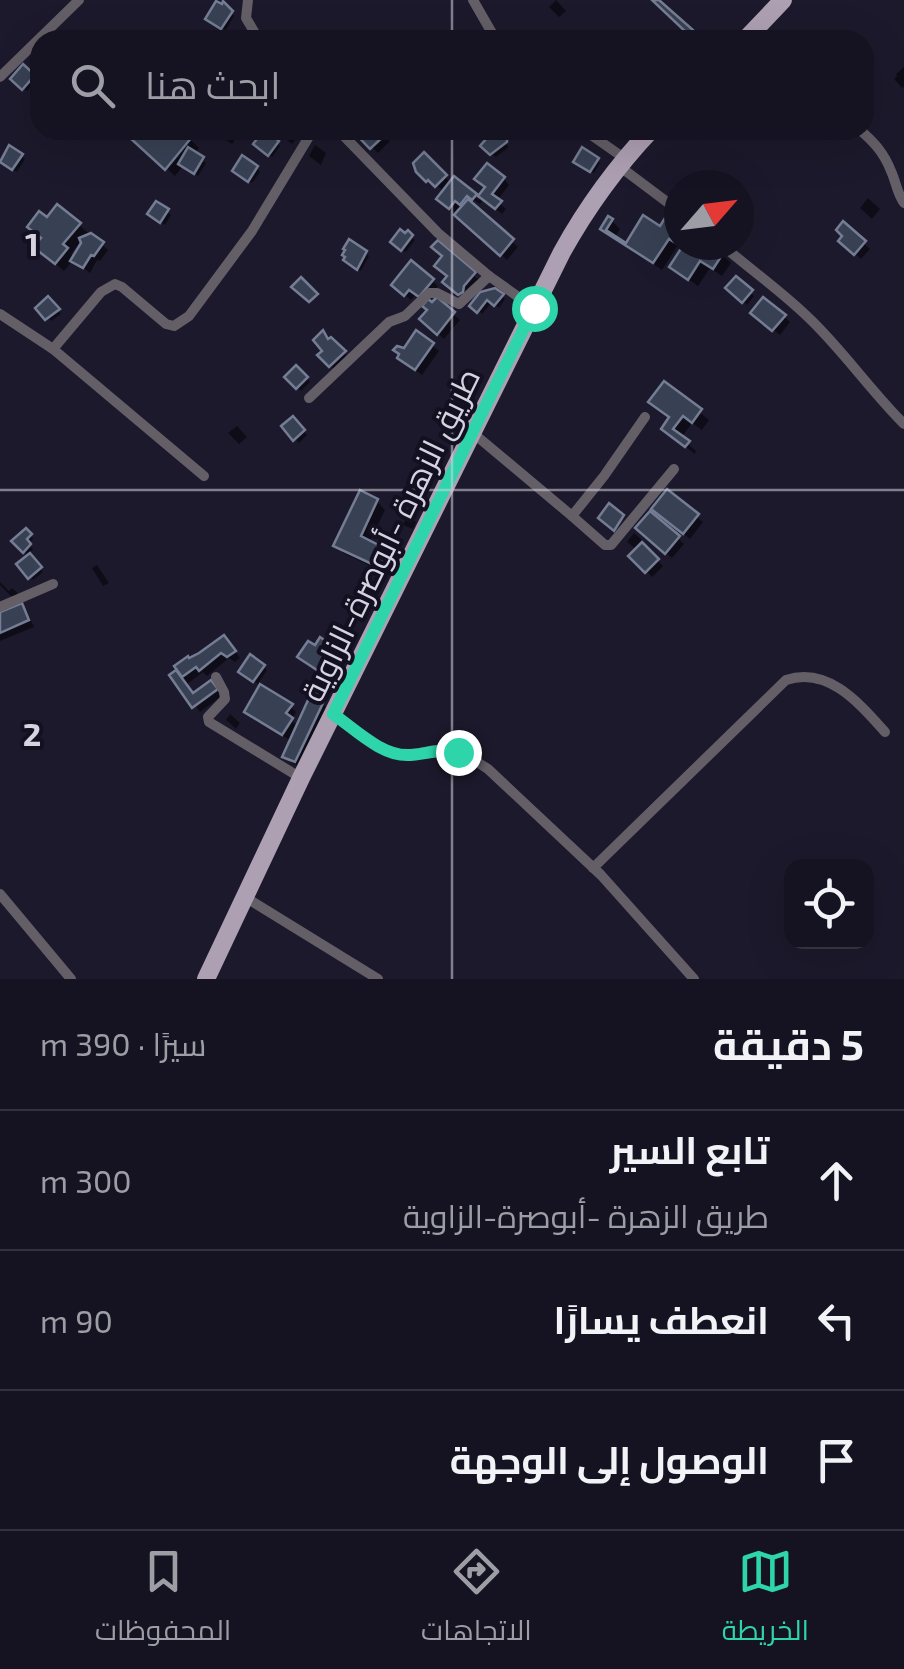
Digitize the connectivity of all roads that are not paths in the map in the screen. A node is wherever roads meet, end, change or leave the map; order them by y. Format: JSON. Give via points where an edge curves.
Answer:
{"nodes":[{"id":1,"x":79,"y":0,"type":"edge"},
{"id":2,"x":248,"y":0,"type":"edge"},
{"id":3,"x":474,"y":0,"type":"edge"},
{"id":4,"x":783,"y":0,"type":"edge"},
{"id":5,"x":48,"y":30,"type":"edge"},
{"id":6,"x":253,"y":30,"type":"edge"},
{"id":7,"x":490,"y":30,"type":"edge"},
{"id":8,"x":758,"y":30,"type":"edge"},
{"id":9,"x":30,"y":48,"type":"edge"},
{"id":10,"x":0,"y":77,"type":"edge"},
{"id":11,"x":307,"y":140,"type":"edge"},
{"id":12,"x":348,"y":140,"type":"edge"},
{"id":13,"x":596,"y":140,"type":"edge"},
{"id":14,"x":641,"y":140,"type":"edge"},
{"id":15,"x":871,"y":140,"type":"edge"},
{"id":16,"x":621,"y":162,"type":"junction"},
{"id":17,"x":664,"y":198,"type":"edge"},
{"id":18,"x":904,"y":203,"type":"edge"},
{"id":19,"x":740,"y":260,"type":"edge"},
{"id":20,"x":489,"y":276,"type":"junction"},
{"id":21,"x":534,"y":308,"type":"junction"},
{"id":22,"x":0,"y":314,"type":"edge"},
{"id":23,"x":54,"y":349,"type":"junction"},
{"id":24,"x":309,"y":398,"type":"dead end"},
{"id":25,"x":645,"y":417,"type":"dead end"},
{"id":26,"x":904,"y":424,"type":"edge"},
{"id":27,"x":473,"y":432,"type":"junction"},
{"id":28,"x":674,"y":469,"type":"dead end"},
{"id":29,"x":204,"y":476,"type":"dead end"},
{"id":30,"x":572,"y":516,"type":"junction"},
{"id":31,"x":54,"y":584,"type":"dead end"},
{"id":32,"x":0,"y":607,"type":"edge"},
{"id":33,"x":216,"y":677,"type":"dead end"},
{"id":34,"x":333,"y":714,"type":"junction"},
{"id":35,"x":885,"y":732,"type":"dead end"},
{"id":36,"x":301,"y":778,"type":"junction"},
{"id":37,"x":593,"y":868,"type":"junction"},
{"id":38,"x":0,"y":894,"type":"edge"},
{"id":39,"x":246,"y":897,"type":"junction"},
{"id":40,"x":71,"y":979,"type":"edge"},
{"id":41,"x":206,"y":979,"type":"edge"},
{"id":42,"x":378,"y":979,"type":"edge"},
{"id":43,"x":694,"y":979,"type":"edge"}],
"edges":[{"from":1,"to":5,"type":"street"},
{"from":2,"to":6,"type":"street"},
{"from":3,"to":7,"type":"street"},
{"from":4,"to":8,"type":"main road"},
{"from":9,"to":10,"type":"street"},
{"from":11,"to":23,"type":"street","via":[[252,231],[189,316],[166,324],[114,284]]},
{"from":12,"to":20,"type":"street","via":[[438,234]]},
{"from":13,"to":16,"type":"street"},
{"from":14,"to":16,"type":"main road","name":"طريق الزهرة -أبوصرة-الزاوية"},
{"from":15,"to":18,"type":"street"},
{"from":16,"to":17,"type":"street"},
{"from":16,"to":21,"type":"main road","name":"طريق الزهرة -أبوصرة-الزاوية","via":[[577,226]]},
{"from":19,"to":26,"type":"street","via":[[810,319]]},
{"from":20,"to":21,"type":"street"},
{"from":20,"to":24,"type":"street","via":[[459,304],[437,293],[425,295]]},
{"from":21,"to":27,"type":"main road","name":"طريق الزهرة -أبوصرة-الزاوية"},
{"from":22,"to":23,"type":"street"},
{"from":23,"to":29,"type":"street"},
{"from":25,"to":30,"type":"street"},
{"from":27,"to":30,"type":"street"},
{"from":27,"to":34,"type":"main road","name":"طريق الزهرة -أبوصرة-الزاوية"},
{"from":28,"to":30,"type":"street","via":[[611,545]]},
{"from":31,"to":32,"type":"street"},
{"from":33,"to":36,"type":"street","via":[[225,699],[208,720]]},
{"from":34,"to":36,"type":"main road","name":"طريق الزهرة -أبوصرة-الزاوية"},
{"from":34,"to":37,"type":"street","via":[[393,753],[446,750],[470,757]]},
{"from":35,"to":37,"type":"street","via":[[850,694],[814,676],[786,680]]},
{"from":36,"to":39,"type":"main road","name":"طريق الزهرة -أبوصرة-الزاوية"},
{"from":37,"to":43,"type":"street"},
{"from":38,"to":40,"type":"street"},
{"from":39,"to":41,"type":"main road","name":"طريق الزهرة -أبوصرة-الزاوية"},
{"from":39,"to":42,"type":"street"}]}
